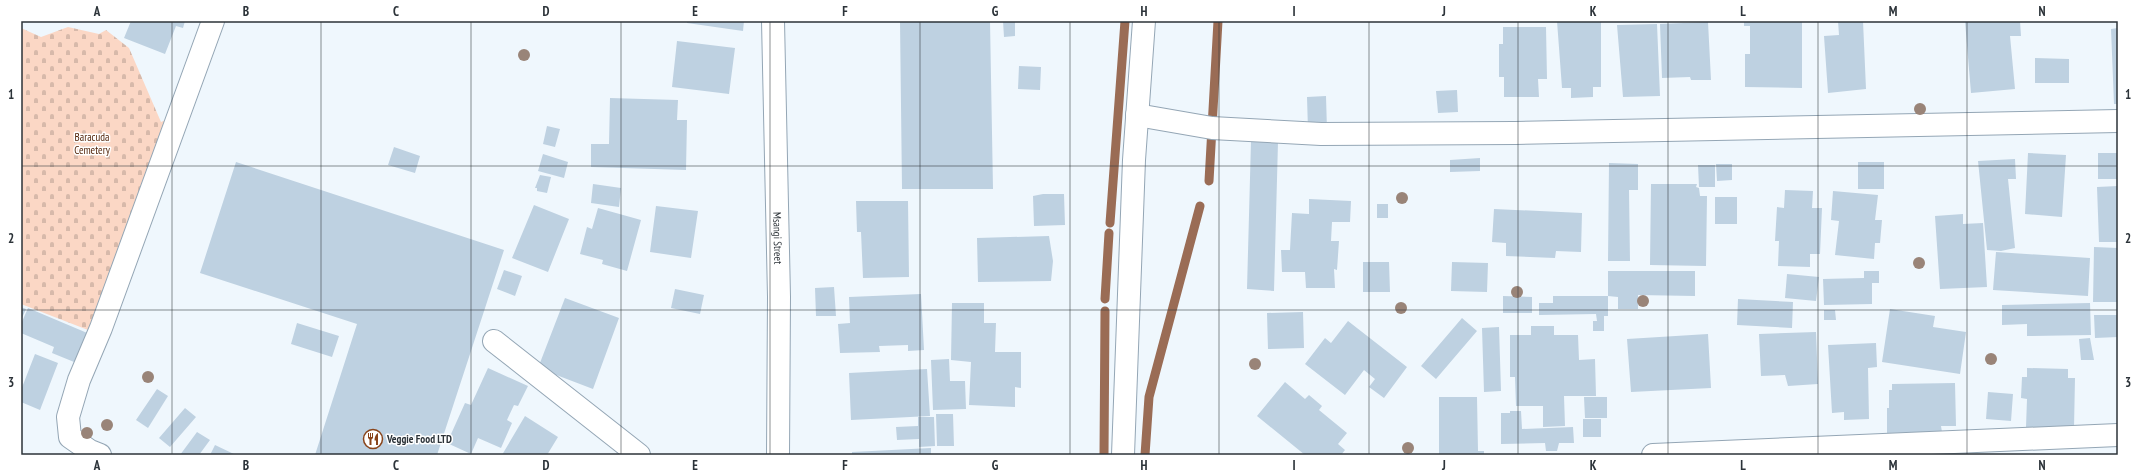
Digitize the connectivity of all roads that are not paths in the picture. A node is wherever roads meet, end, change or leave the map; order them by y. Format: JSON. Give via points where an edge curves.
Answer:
{"nodes":[{"id":1,"x":212,"y":21,"type":"edge"},
{"id":2,"x":773,"y":21,"type":"edge"},
{"id":3,"x":1144,"y":21,"type":"edge"},
{"id":4,"x":1137,"y":115,"type":"junction"},
{"id":5,"x":2118,"y":121,"type":"edge"},
{"id":6,"x":494,"y":341,"type":"dead end"},
{"id":7,"x":2118,"y":435,"type":"edge"},
{"id":8,"x":100,"y":455,"type":"edge"},
{"id":9,"x":639,"y":455,"type":"edge"},
{"id":10,"x":778,"y":455,"type":"edge"},
{"id":11,"x":1123,"y":455,"type":"edge"},
{"id":12,"x":1652,"y":455,"type":"edge"}],
"edges":[{"from":1,"to":8,"type":"street","via":[[104,320],[79,380],[68,417],[70,437]]},
{"from":2,"to":10,"type":"street","name":"Msangi Street","via":[[779,290]]},
{"from":3,"to":4,"type":"street"},
{"from":4,"to":5,"type":"street","via":[[1212,128],[1321,134],[1523,133]]},
{"from":4,"to":11,"type":"street"},
{"from":6,"to":9,"type":"street"},
{"from":7,"to":12,"type":"street"}]}
